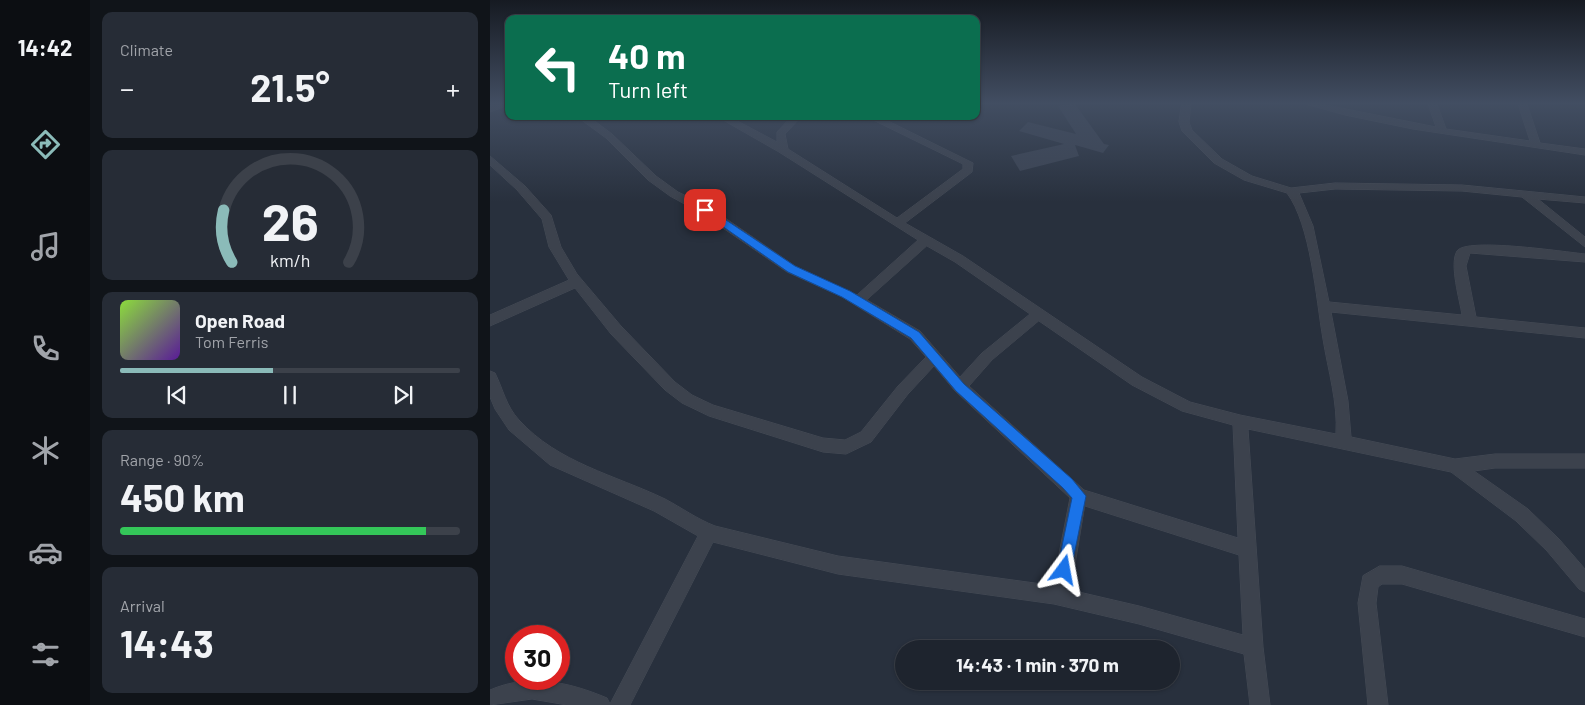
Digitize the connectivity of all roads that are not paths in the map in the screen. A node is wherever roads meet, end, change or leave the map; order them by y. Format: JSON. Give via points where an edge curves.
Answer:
{"nodes":[{"id":1,"x":610,"y":137,"type":"edge"},
{"id":2,"x":756,"y":137,"type":"edge"},
{"id":3,"x":771,"y":137,"type":"edge"},
{"id":4,"x":781,"y":137,"type":"edge"},
{"id":5,"x":914,"y":137,"type":"edge"},
{"id":6,"x":1193,"y":137,"type":"edge"},
{"id":7,"x":1485,"y":137,"type":"edge"},
{"id":8,"x":1534,"y":137,"type":"edge"},
{"id":9,"x":761,"y":140,"type":"junction"},
{"id":10,"x":1536,"y":144,"type":"junction"},
{"id":11,"x":783,"y":150,"type":"junction"},
{"id":12,"x":1585,"y":152,"type":"edge"},
{"id":13,"x":490,"y":159,"type":"edge"},
{"id":14,"x":1291,"y":191,"type":"junction"},
{"id":15,"x":1524,"y":193,"type":"junction"},
{"id":16,"x":1585,"y":200,"type":"edge"},
{"id":17,"x":897,"y":223,"type":"junction"},
{"id":18,"x":926,"y":240,"type":"junction"},
{"id":19,"x":1585,"y":243,"type":"edge"},
{"id":20,"x":1585,"y":258,"type":"edge"},
{"id":21,"x":577,"y":282,"type":"junction"},
{"id":22,"x":858,"y":301,"type":"junction"},
{"id":23,"x":1324,"y":306,"type":"junction"},
{"id":24,"x":1040,"y":314,"type":"junction"},
{"id":25,"x":490,"y":321,"type":"edge"},
{"id":26,"x":1470,"y":321,"type":"junction"},
{"id":27,"x":1585,"y":333,"type":"edge"},
{"id":28,"x":935,"y":356,"type":"junction"},
{"id":29,"x":490,"y":377,"type":"edge"},
{"id":30,"x":960,"y":387,"type":"junction"},
{"id":31,"x":493,"y":399,"type":"edge"},
{"id":32,"x":1240,"y":421,"type":"junction"},
{"id":33,"x":1343,"y":442,"type":"junction"},
{"id":34,"x":1585,"y":461,"type":"edge"},
{"id":35,"x":1455,"y":466,"type":"junction"},
{"id":36,"x":1080,"y":496,"type":"junction"},
{"id":37,"x":709,"y":532,"type":"junction"},
{"id":38,"x":1247,"y":549,"type":"junction"},
{"id":39,"x":1585,"y":583,"type":"edge"},
{"id":40,"x":1054,"y":595,"type":"junction"},
{"id":41,"x":1585,"y":628,"type":"edge"},
{"id":42,"x":1253,"y":647,"type":"junction"},
{"id":43,"x":490,"y":700,"type":"edge"},
{"id":44,"x":600,"y":705,"type":"edge"},
{"id":45,"x":619,"y":705,"type":"edge"},
{"id":46,"x":1260,"y":705,"type":"edge"},
{"id":47,"x":1378,"y":705,"type":"edge"}],
"edges":[{"from":1,"to":22,"type":"street","via":[[652,178],[674,194],[705,210],[791,269]]},
{"from":2,"to":9,"type":"street"},
{"from":3,"to":9,"type":"street"},
{"from":4,"to":11,"type":"street"},
{"from":5,"to":17,"type":"street","via":[[968,163],[968,170]]},
{"from":6,"to":14,"type":"street","via":[[1218,161],[1248,178]]},
{"from":7,"to":10,"type":"street"},
{"from":8,"to":10,"type":"street"},
{"from":9,"to":11,"type":"street"},
{"from":10,"to":12,"type":"street"},
{"from":11,"to":17,"type":"street"},
{"from":13,"to":21,"type":"street","via":[[521,188],[546,218],[555,247]]},
{"from":14,"to":15,"type":"street","via":[[1379,186]]},
{"from":14,"to":23,"type":"street","via":[[1297,198],[1308,229]]},
{"from":15,"to":16,"type":"street"},
{"from":15,"to":19,"type":"street"},
{"from":17,"to":18,"type":"street"},
{"from":18,"to":22,"type":"street"},
{"from":18,"to":24,"type":"street"},
{"from":20,"to":26,"type":"street","via":[[1467,249],[1462,254],[1460,266]]},
{"from":21,"to":25,"type":"street"},
{"from":21,"to":28,"type":"street","via":[[644,361],[686,399],[709,410],[823,445],[846,447],[866,437]]},
{"from":22,"to":28,"type":"street","via":[[915,335]]},
{"from":23,"to":26,"type":"street"},
{"from":23,"to":33,"type":"street","via":[[1341,401]]},
{"from":24,"to":30,"type":"street","via":[[1000,345]]},
{"from":24,"to":32,"type":"street","via":[[1136,381],[1187,407]]},
{"from":26,"to":27,"type":"street"},
{"from":28,"to":30,"type":"street"},
{"from":29,"to":31,"type":"street"},
{"from":30,"to":36,"type":"street"},
{"from":31,"to":37,"type":"street","via":[[514,426],[556,460],[660,505],[692,526]]},
{"from":32,"to":33,"type":"street"},
{"from":32,"to":38,"type":"street"},
{"from":33,"to":35,"type":"street"},
{"from":34,"to":35,"type":"street"},
{"from":35,"to":39,"type":"street","via":[[1522,514]]},
{"from":36,"to":38,"type":"street"},
{"from":36,"to":40,"type":"street","via":[[1064,570]]},
{"from":37,"to":40,"type":"street","via":[[838,565]]},
{"from":37,"to":45,"type":"street"},
{"from":38,"to":42,"type":"street"},
{"from":40,"to":42,"type":"street"},
{"from":41,"to":47,"type":"street","via":[[1402,575],[1380,575],[1369,582],[1367,604]]},
{"from":42,"to":46,"type":"street"},
{"from":43,"to":44,"type":"street","via":[[511,692],[549,689]]}]}
